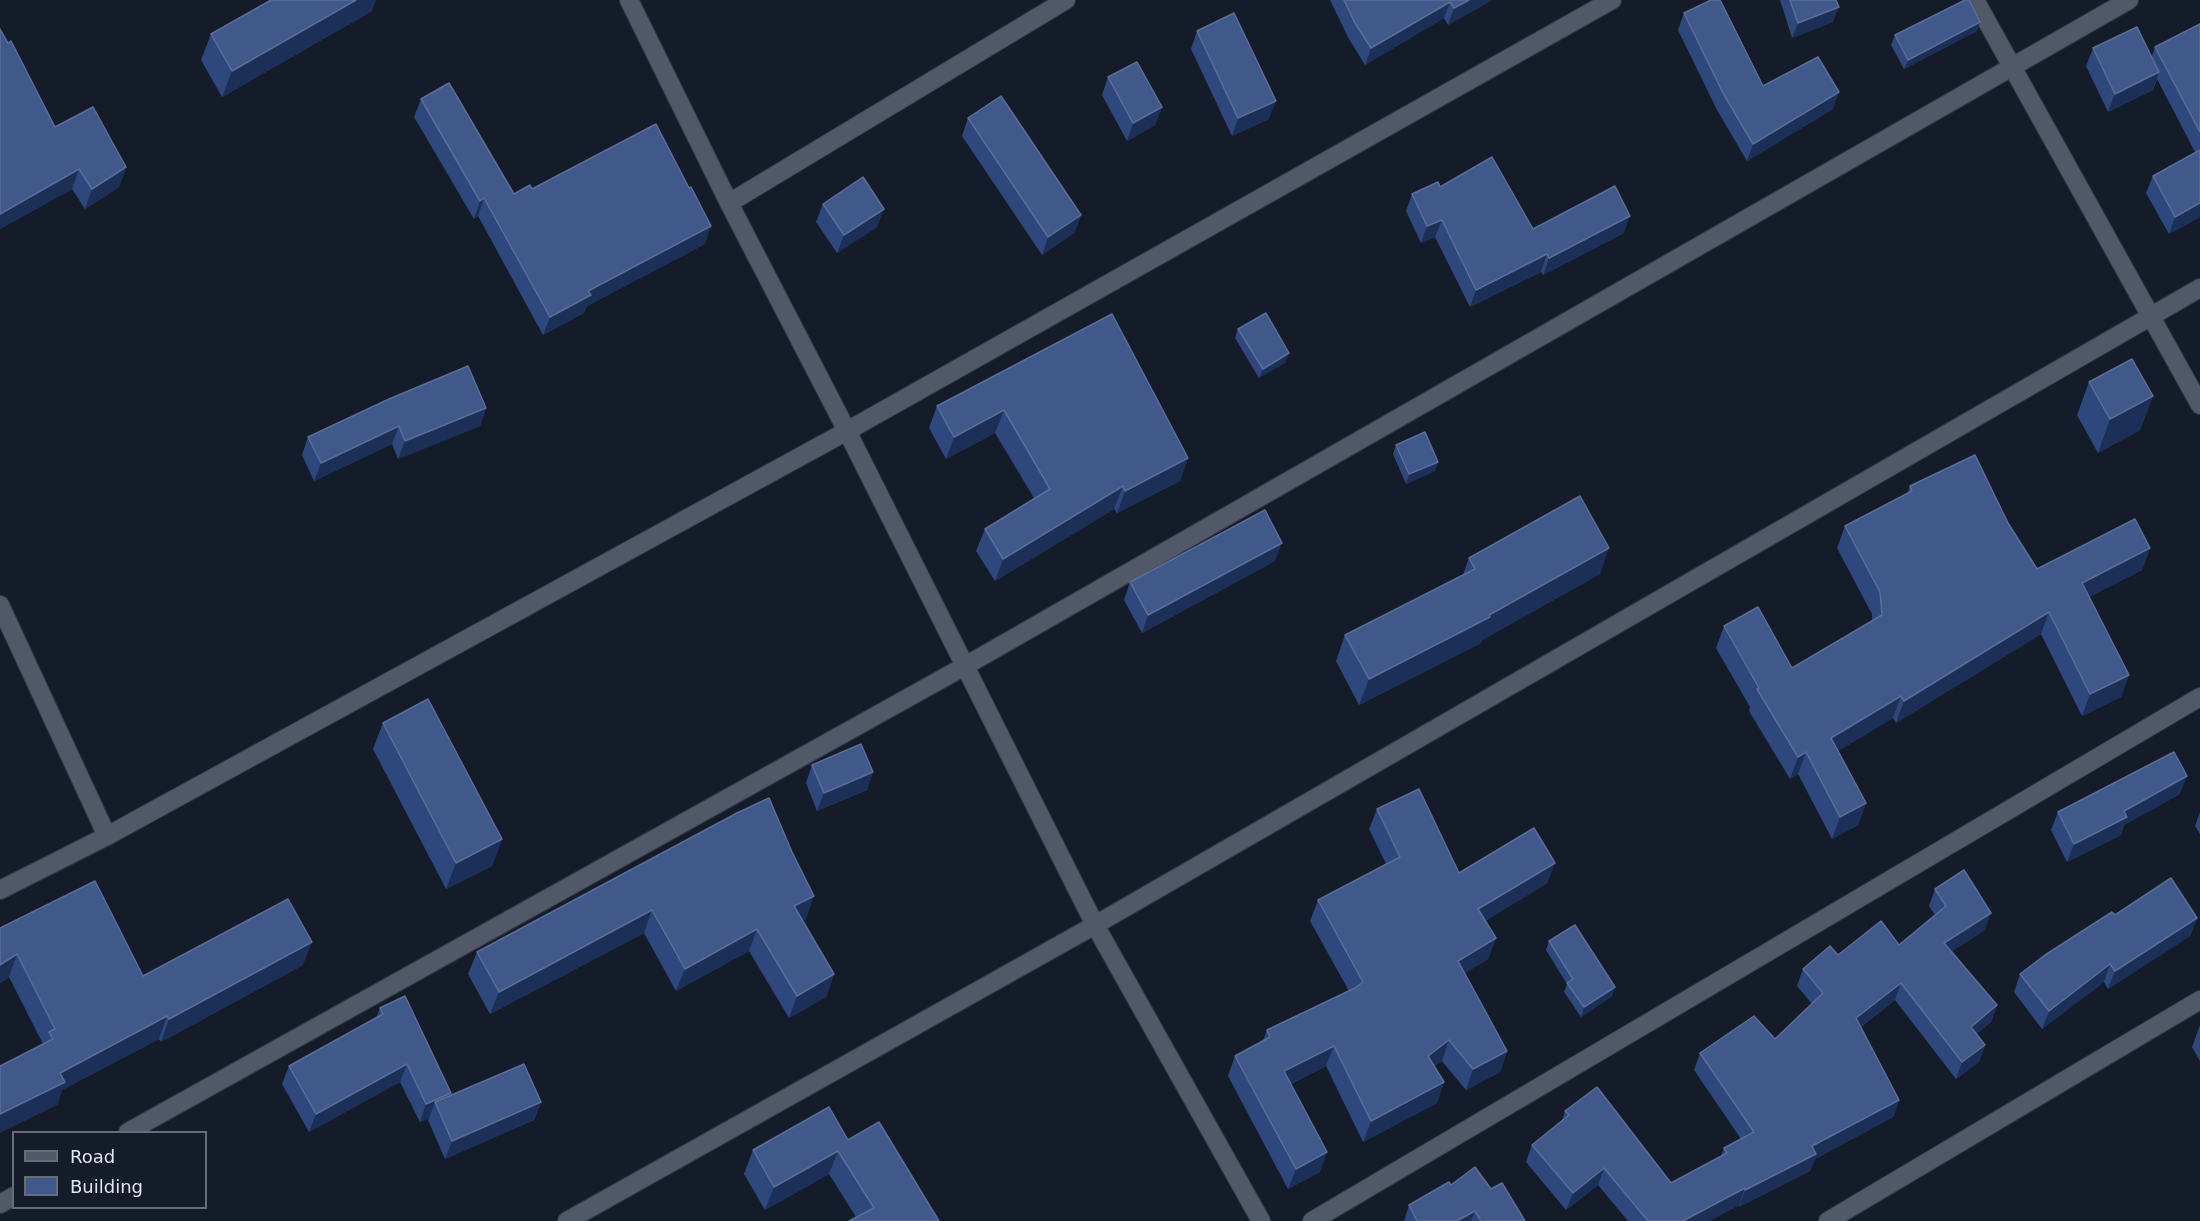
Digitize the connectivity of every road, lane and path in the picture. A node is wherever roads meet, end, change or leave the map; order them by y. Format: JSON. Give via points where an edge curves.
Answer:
{"nodes":[{"id":1,"x":629,"y":0,"type":"edge"},
{"id":2,"x":1066,"y":0,"type":"edge"},
{"id":3,"x":1612,"y":0,"type":"edge"},
{"id":4,"x":1975,"y":0,"type":"edge"},
{"id":5,"x":2128,"y":0,"type":"edge"},
{"id":6,"x":2013,"y":68,"type":"junction"},
{"id":7,"x":729,"y":203,"type":"junction"},
{"id":8,"x":2200,"y":288,"type":"edge"},
{"id":9,"x":2150,"y":317,"type":"junction"},
{"id":10,"x":2200,"y":405,"type":"edge"},
{"id":11,"x":847,"y":431,"type":"junction"},
{"id":12,"x":0,"y":605,"type":"edge"},
{"id":13,"x":965,"y":666,"type":"junction"},
{"id":14,"x":2200,"y":697,"type":"edge"},
{"id":15,"x":107,"y":836,"type":"junction"},
{"id":16,"x":0,"y":890,"type":"edge"},
{"id":17,"x":1095,"y":926,"type":"junction"},
{"id":18,"x":2200,"y":1000,"type":"edge"},
{"id":19,"x":130,"y":1131,"type":"edge"},
{"id":20,"x":567,"y":1221,"type":"edge"},
{"id":21,"x":1261,"y":1221,"type":"edge"},
{"id":22,"x":1312,"y":1221,"type":"edge"},
{"id":23,"x":1828,"y":1221,"type":"edge"}],
"edges":[{"from":1,"to":7,"type":"street"},
{"from":2,"to":7,"type":"street"},
{"from":3,"to":11,"type":"street"},
{"from":4,"to":6,"type":"street"},
{"from":5,"to":6,"type":"street"},
{"from":6,"to":9,"type":"street"},
{"from":6,"to":13,"type":"street"},
{"from":7,"to":11,"type":"street"},
{"from":8,"to":9,"type":"street"},
{"from":9,"to":10,"type":"street"},
{"from":9,"to":17,"type":"street"},
{"from":11,"to":13,"type":"street"},
{"from":11,"to":15,"type":"street"},
{"from":12,"to":15,"type":"street"},
{"from":13,"to":17,"type":"street"},
{"from":13,"to":19,"type":"street"},
{"from":14,"to":22,"type":"street"},
{"from":15,"to":16,"type":"street"},
{"from":17,"to":20,"type":"street"},
{"from":17,"to":21,"type":"street"},
{"from":18,"to":23,"type":"street"}]}
